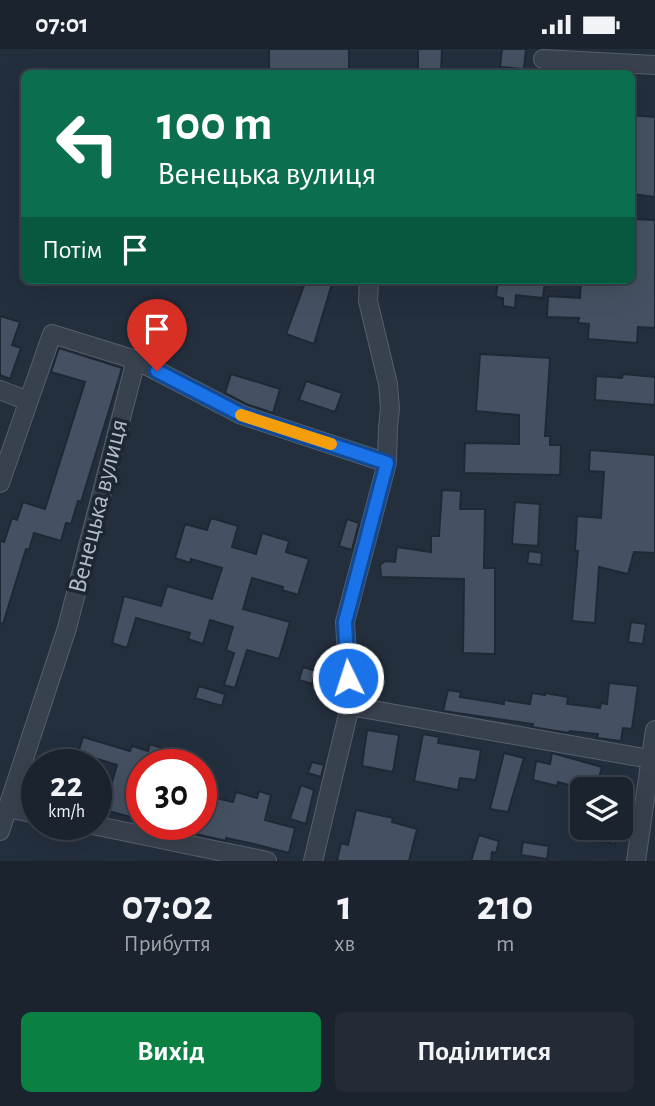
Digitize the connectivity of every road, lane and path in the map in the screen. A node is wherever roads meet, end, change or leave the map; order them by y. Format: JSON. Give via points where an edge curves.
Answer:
{"nodes":[{"id":1,"x":543,"y":60,"type":"edge"},
{"id":2,"x":655,"y":65,"type":"edge"},
{"id":3,"x":369,"y":284,"type":"edge"},
{"id":4,"x":136,"y":360,"type":"junction"},
{"id":5,"x":0,"y":390,"type":"edge"},
{"id":6,"x":28,"y":401,"type":"junction"},
{"id":7,"x":387,"y":463,"type":"junction"},
{"id":8,"x":0,"y":483,"type":"edge"},
{"id":9,"x":350,"y":706,"type":"junction"},
{"id":10,"x":655,"y":730,"type":"edge"},
{"id":11,"x":650,"y":759,"type":"junction"},
{"id":12,"x":7,"y":808,"type":"junction"},
{"id":13,"x":21,"y":811,"type":"edge"},
{"id":14,"x":112,"y":829,"type":"edge"},
{"id":15,"x":0,"y":831,"type":"edge"},
{"id":16,"x":267,"y":861,"type":"edge"},
{"id":17,"x":313,"y":861,"type":"edge"},
{"id":18,"x":636,"y":861,"type":"edge"}],
"edges":[{"from":1,"to":2,"type":"street"},
{"from":3,"to":7,"type":"street","via":[[368,301],[388,384]]},
{"from":4,"to":6,"type":"street","via":[[55,333],[50,336]]},
{"from":4,"to":7,"type":"street","via":[[242,415]]},
{"from":4,"to":12,"type":"street","name":"Венецька вулиця","via":[[67,628]]},
{"from":5,"to":6,"type":"street"},
{"from":6,"to":8,"type":"street"},
{"from":7,"to":9,"type":"street","via":[[345,622]]},
{"from":9,"to":11,"type":"street"},
{"from":9,"to":17,"type":"street"},
{"from":10,"to":11,"type":"street"},
{"from":11,"to":18,"type":"street"},
{"from":12,"to":13,"type":"street"},
{"from":12,"to":15,"type":"street","name":"Венецька вулиця"},
{"from":14,"to":16,"type":"street"}]}
